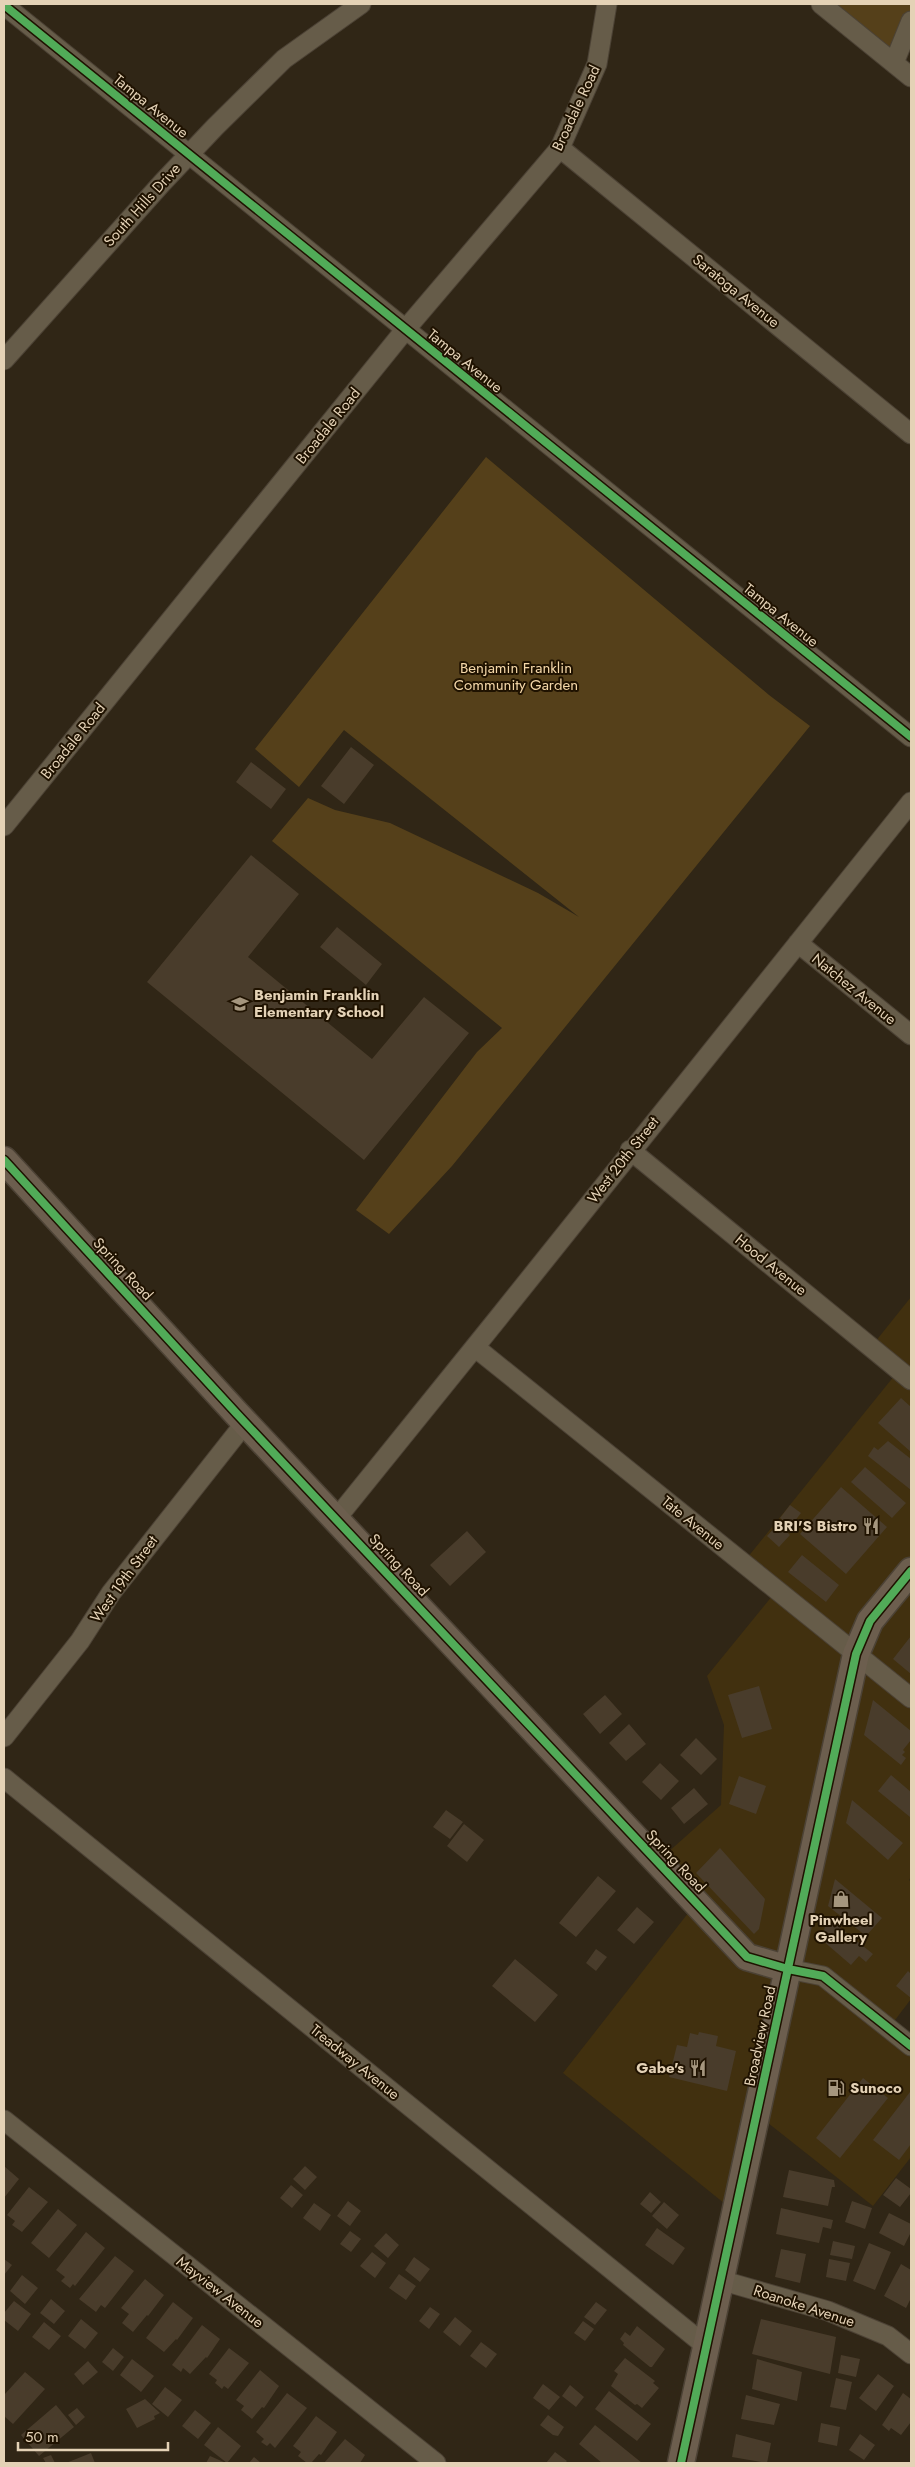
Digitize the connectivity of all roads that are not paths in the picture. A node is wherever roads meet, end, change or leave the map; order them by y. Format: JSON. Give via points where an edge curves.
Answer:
{"nodes":[{"id":1,"x":360,"y":4,"type":"edge"},
{"id":2,"x":607,"y":4,"type":"edge"},
{"id":3,"x":821,"y":4,"type":"edge"},
{"id":4,"x":4,"y":5,"type":"edge"},
{"id":5,"x":911,"y":21,"type":"edge"},
{"id":6,"x":894,"y":63,"type":"junction"},
{"id":7,"x":911,"y":77,"type":"edge"},
{"id":8,"x":560,"y":148,"type":"junction"},
{"id":9,"x":188,"y":155,"type":"junction"},
{"id":10,"x":405,"y":330,"type":"junction"},
{"id":11,"x":4,"y":360,"type":"edge"},
{"id":12,"x":911,"y":434,"type":"edge"},
{"id":13,"x":911,"y":737,"type":"edge"},
{"id":14,"x":911,"y":802,"type":"edge"},
{"id":15,"x":4,"y":826,"type":"edge"},
{"id":16,"x":798,"y":943,"type":"junction"},
{"id":17,"x":911,"y":1035,"type":"edge"},
{"id":18,"x":630,"y":1150,"type":"junction"},
{"id":19,"x":4,"y":1160,"type":"edge"},
{"id":20,"x":476,"y":1348,"type":"junction"},
{"id":21,"x":911,"y":1380,"type":"edge"},
{"id":22,"x":246,"y":1422,"type":"junction"},
{"id":23,"x":336,"y":1519,"type":"junction"},
{"id":24,"x":911,"y":1571,"type":"edge"},
{"id":25,"x":856,"y":1654,"type":"junction"},
{"id":26,"x":911,"y":1698,"type":"edge"},
{"id":27,"x":4,"y":1737,"type":"edge"},
{"id":28,"x":4,"y":1778,"type":"edge"},
{"id":29,"x":788,"y":1969,"type":"junction"},
{"id":30,"x":911,"y":2046,"type":"edge"},
{"id":31,"x":4,"y":2120,"type":"edge"},
{"id":32,"x":720,"y":2280,"type":"junction"},
{"id":33,"x":706,"y":2346,"type":"junction"},
{"id":34,"x":911,"y":2354,"type":"edge"},
{"id":35,"x":436,"y":2463,"type":"edge"},
{"id":36,"x":681,"y":2463,"type":"edge"}],
"edges":[{"from":1,"to":9,"type":"street","name":"South Hills Drive","via":[[284,59]]},
{"from":2,"to":8,"type":"street","name":"Broadale Road","via":[[598,64]]},
{"from":3,"to":6,"type":"street"},
{"from":4,"to":9,"type":"street","name":"Tampa Avenue"},
{"from":5,"to":6,"type":"street"},
{"from":6,"to":7,"type":"street"},
{"from":8,"to":10,"type":"street","name":"Broadale Road"},
{"from":8,"to":12,"type":"street","name":"Saratoga Avenue"},
{"from":9,"to":10,"type":"street","name":"Tampa Avenue"},
{"from":9,"to":11,"type":"street","name":"South Hills Drive"},
{"from":10,"to":13,"type":"street","name":"Tampa Avenue"},
{"from":10,"to":15,"type":"street","name":"Broadale Road"},
{"from":14,"to":16,"type":"street","name":"West 20th Street"},
{"from":16,"to":17,"type":"street","name":"Natchez Avenue"},
{"from":16,"to":18,"type":"street","name":"West 20th Street"},
{"from":18,"to":20,"type":"street","name":"West 20th Street"},
{"from":18,"to":21,"type":"street","name":"Hood Avenue"},
{"from":19,"to":22,"type":"street","name":"Spring Road"},
{"from":20,"to":23,"type":"street","name":"West 20th Street"},
{"from":20,"to":25,"type":"street","name":"Tate Avenue"},
{"from":22,"to":23,"type":"street","name":"Spring Road"},
{"from":22,"to":27,"type":"street","name":"West 19th Street","via":[[110,1593],[80,1641]]},
{"from":23,"to":29,"type":"street","name":"Spring Road","via":[[747,1957]]},
{"from":24,"to":25,"type":"street","name":"Broadview Road","via":[[870,1621]]},
{"from":25,"to":26,"type":"street","name":"Tate Avenue"},
{"from":25,"to":29,"type":"street","name":"Broadview Road"},
{"from":28,"to":33,"type":"street","name":"Treadway Avenue"},
{"from":29,"to":30,"type":"street","via":[[823,1976]]},
{"from":29,"to":32,"type":"street","name":"Broadview Road"},
{"from":31,"to":35,"type":"street","name":"Mayview Avenue"},
{"from":32,"to":33,"type":"street","name":"Broadview Road"},
{"from":32,"to":34,"type":"street","name":"Roanoke Avenue","via":[[828,2311],[888,2336]]},
{"from":33,"to":36,"type":"street","name":"Broadview Road"}]}
